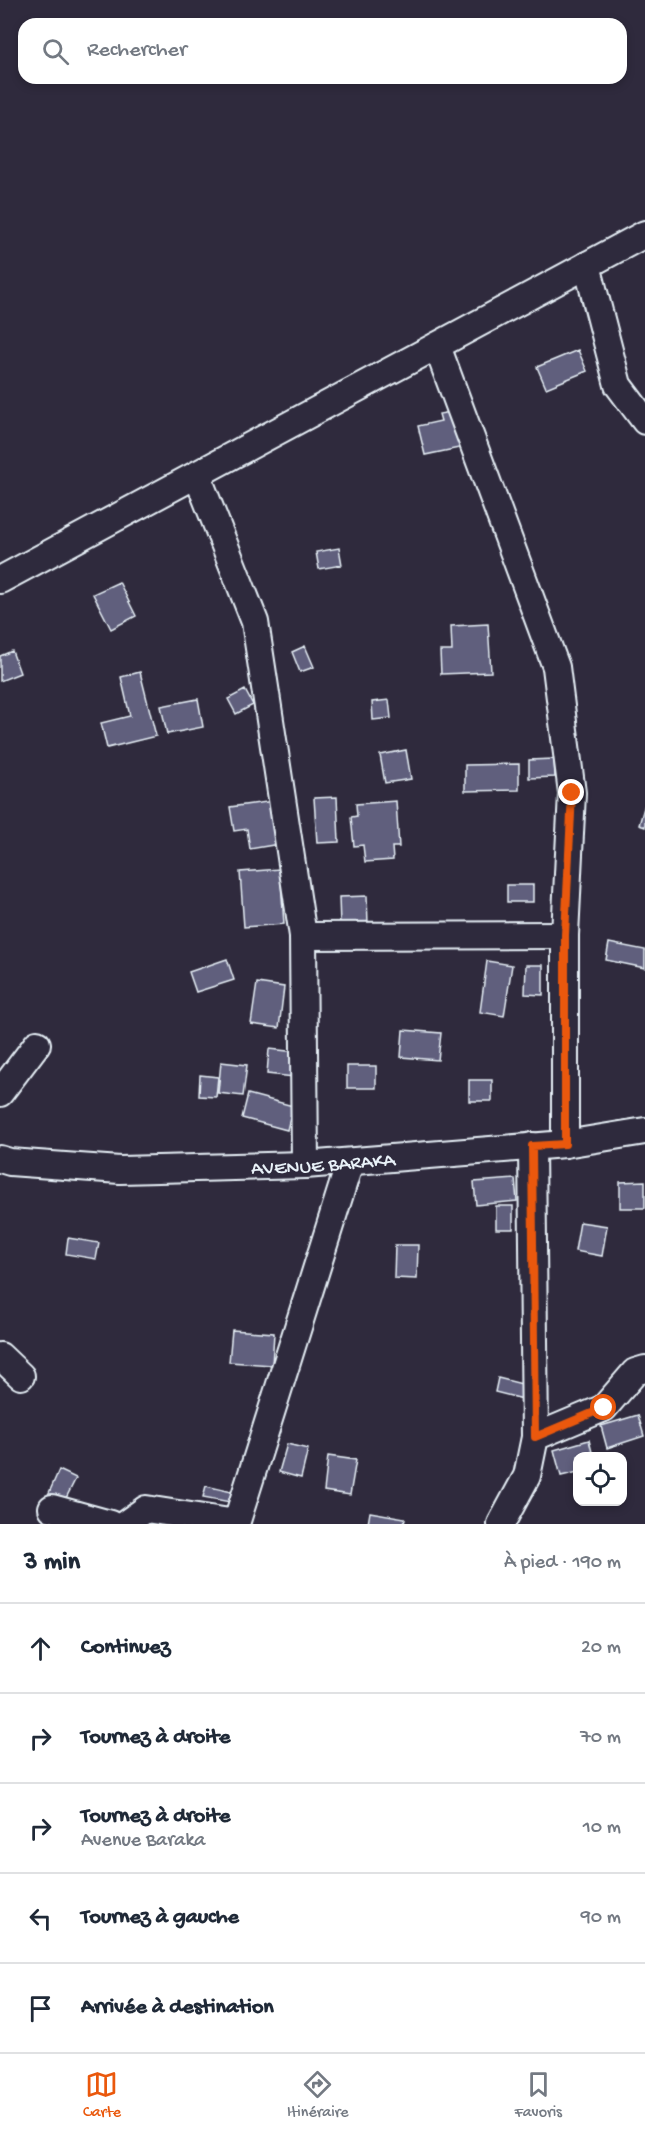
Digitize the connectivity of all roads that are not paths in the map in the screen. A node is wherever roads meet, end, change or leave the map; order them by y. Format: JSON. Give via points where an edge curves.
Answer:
{"nodes":[{"id":1,"x":645,"y":234,"type":"edge"},
{"id":2,"x":587,"y":265,"type":"junction"},
{"id":3,"x":437,"y":346,"type":"junction"},
{"id":4,"x":645,"y":421,"type":"edge"},
{"id":5,"x":197,"y":475,"type":"junction"},
{"id":6,"x":0,"y":580,"type":"edge"},
{"id":7,"x":565,"y":935,"type":"junction"},
{"id":8,"x":303,"y":936,"type":"junction"},
{"id":9,"x":37,"y":1044,"type":"dead end"},
{"id":10,"x":0,"y":1093,"type":"edge"},
{"id":11,"x":645,"y":1131,"type":"edge"},
{"id":12,"x":565,"y":1144,"type":"junction"},
{"id":13,"x":532,"y":1146,"type":"junction"},
{"id":14,"x":0,"y":1159,"type":"edge"},
{"id":15,"x":351,"y":1162,"type":"junction"},
{"id":16,"x":305,"y":1165,"type":"junction"},
{"id":17,"x":0,"y":1356,"type":"edge"},
{"id":18,"x":645,"y":1369,"type":"edge"},
{"id":19,"x":21,"y":1376,"type":"dead end"},
{"id":20,"x":535,"y":1437,"type":"junction"},
{"id":21,"x":52,"y":1508,"type":"dead end"},
{"id":22,"x":110,"y":1524,"type":"edge"},
{"id":23,"x":125,"y":1524,"type":"edge"},
{"id":24,"x":236,"y":1524,"type":"edge"},
{"id":25,"x":501,"y":1524,"type":"edge"}],
"edges":[{"from":1,"to":2,"type":"street"},
{"from":2,"to":3,"type":"street"},
{"from":2,"to":4,"type":"street","via":[[618,385]]},
{"from":3,"to":5,"type":"street"},
{"from":3,"to":7,"type":"street","via":[[556,667],[572,793]]},
{"from":5,"to":6,"type":"street"},
{"from":5,"to":8,"type":"street","via":[[255,622]]},
{"from":7,"to":8,"type":"street"},
{"from":7,"to":12,"type":"street"},
{"from":8,"to":16,"type":"street"},
{"from":9,"to":10,"type":"street"},
{"from":11,"to":12,"type":"street","name":"AVENUE BARAKA"},
{"from":12,"to":13,"type":"street","name":"AVENUE BARAKA"},
{"from":13,"to":15,"type":"street","name":"AVENUE BARAKA"},
{"from":13,"to":20,"type":"street"},
{"from":14,"to":16,"type":"street","name":"AVENUE BARAKA","via":[[120,1170]]},
{"from":15,"to":16,"type":"street","name":"AVENUE BARAKA"},
{"from":15,"to":24,"type":"street"},
{"from":17,"to":19,"type":"street"},
{"from":18,"to":20,"type":"street","via":[[634,1372],[604,1408]]},
{"from":20,"to":25,"type":"street","via":[[527,1476]]},
{"from":21,"to":22,"type":"street"},
{"from":23,"to":24,"type":"street","via":[[146,1509]]}]}
